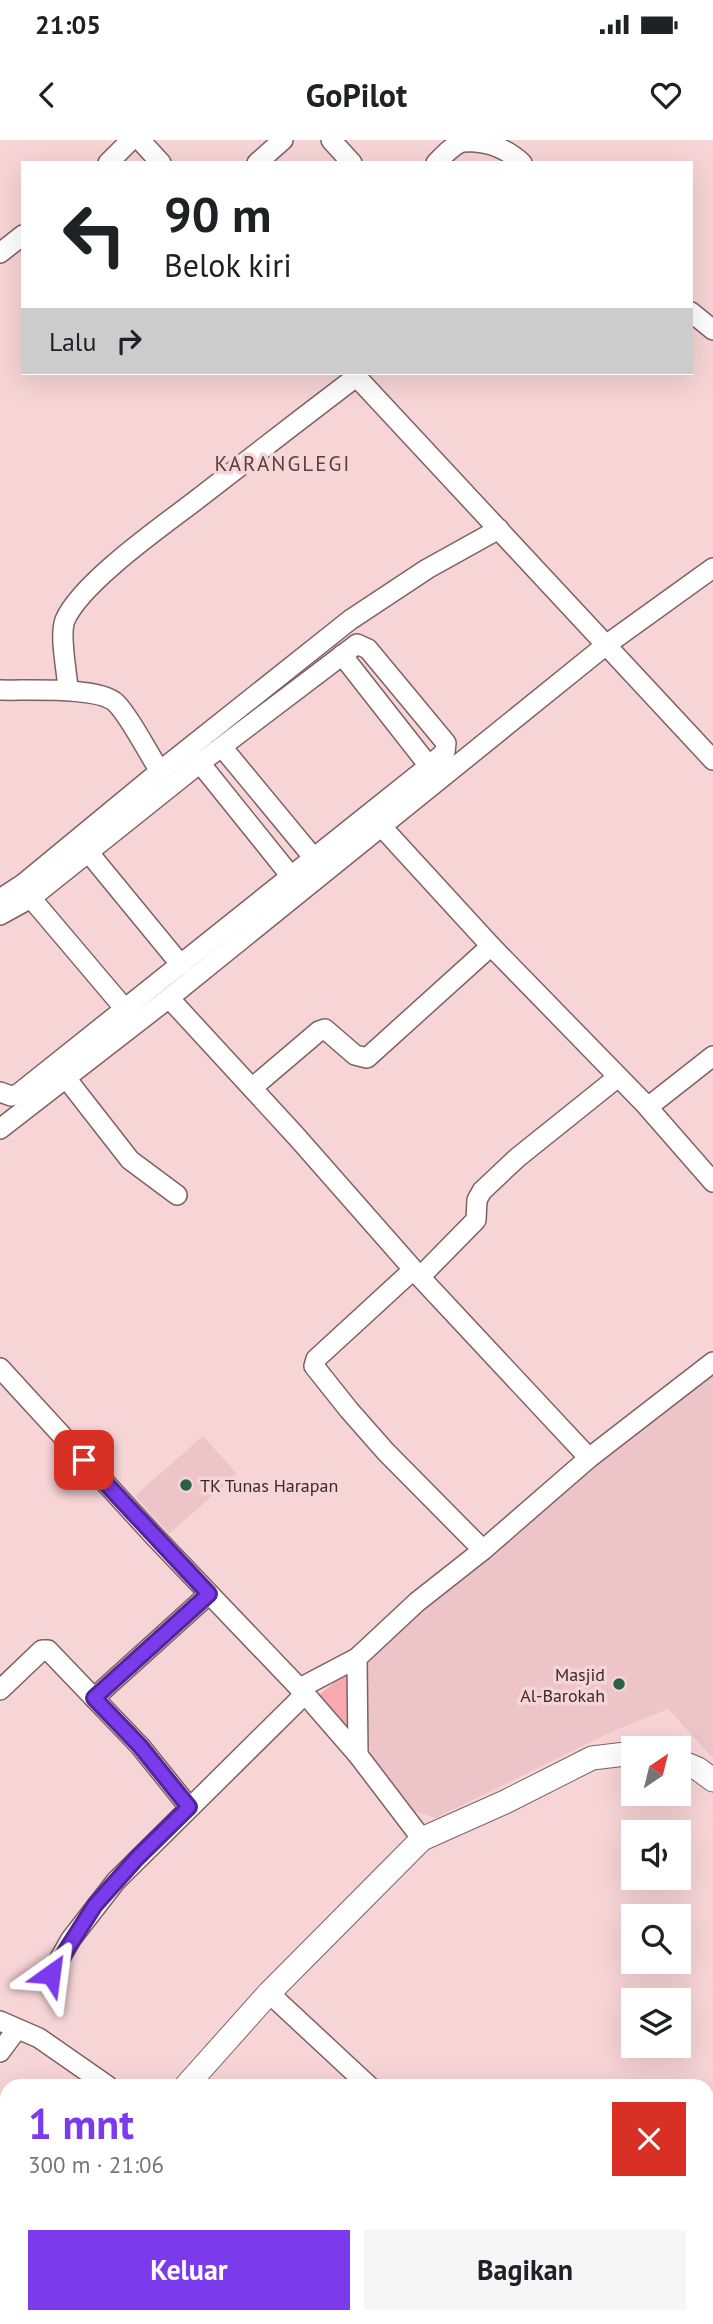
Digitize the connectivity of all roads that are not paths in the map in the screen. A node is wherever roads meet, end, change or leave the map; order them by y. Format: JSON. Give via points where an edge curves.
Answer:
{"nodes":[{"id":1,"x":131,"y":140,"type":"edge"},
{"id":2,"x":139,"y":140,"type":"edge"},
{"id":3,"x":283,"y":140,"type":"edge"},
{"id":4,"x":331,"y":140,"type":"edge"},
{"id":5,"x":110,"y":161,"type":"edge"},
{"id":6,"x":158,"y":161,"type":"edge"},
{"id":7,"x":259,"y":161,"type":"edge"},
{"id":8,"x":350,"y":161,"type":"edge"},
{"id":9,"x":438,"y":161,"type":"edge"},
{"id":10,"x":520,"y":161,"type":"edge"},
{"id":11,"x":21,"y":237,"type":"edge"},
{"id":12,"x":0,"y":253,"type":"edge"},
{"id":13,"x":693,"y":314,"type":"edge"},
{"id":14,"x":713,"y":330,"type":"edge"},
{"id":15,"x":355,"y":375,"type":"edge"},
{"id":16,"x":499,"y":530,"type":"junction"},
{"id":17,"x":713,"y":568,"type":"edge"},
{"id":18,"x":606,"y":645,"type":"junction"},
{"id":19,"x":342,"y":655,"type":"junction"},
{"id":20,"x":68,"y":689,"type":"junction"},
{"id":21,"x":0,"y":690,"type":"edge"},
{"id":22,"x":222,"y":747,"type":"junction"},
{"id":23,"x":713,"y":760,"type":"edge"},
{"id":24,"x":200,"y":763,"type":"junction"},
{"id":25,"x":429,"y":766,"type":"junction"},
{"id":26,"x":160,"y":771,"type":"junction"},
{"id":27,"x":381,"y":826,"type":"junction"},
{"id":28,"x":89,"y":853,"type":"junction"},
{"id":29,"x":313,"y":857,"type":"junction"},
{"id":30,"x":290,"y":875,"type":"junction"},
{"id":31,"x":31,"y":898,"type":"junction"},
{"id":32,"x":0,"y":899,"type":"edge"},
{"id":33,"x":0,"y":915,"type":"edge"},
{"id":34,"x":491,"y":946,"type":"junction"},
{"id":35,"x":181,"y":965,"type":"junction"},
{"id":36,"x":169,"y":998,"type":"junction"},
{"id":37,"x":125,"y":1009,"type":"junction"},
{"id":38,"x":713,"y":1056,"type":"edge"},
{"id":39,"x":66,"y":1077,"type":"junction"},
{"id":40,"x":618,"y":1077,"type":"junction"},
{"id":41,"x":252,"y":1087,"type":"junction"},
{"id":42,"x":0,"y":1091,"type":"edge"},
{"id":43,"x":648,"y":1107,"type":"junction"},
{"id":44,"x":0,"y":1129,"type":"edge"},
{"id":45,"x":713,"y":1181,"type":"edge"},
{"id":46,"x":177,"y":1195,"type":"dead end"},
{"id":47,"x":416,"y":1274,"type":"junction"},
{"id":48,"x":713,"y":1362,"type":"edge"},
{"id":49,"x":0,"y":1367,"type":"edge"},
{"id":50,"x":589,"y":1458,"type":"junction"},
{"id":51,"x":483,"y":1550,"type":"junction"},
{"id":52,"x":209,"y":1594,"type":"junction"},
{"id":53,"x":357,"y":1658,"type":"junction"},
{"id":54,"x":0,"y":1690,"type":"edge"},
{"id":55,"x":303,"y":1691,"type":"junction"},
{"id":56,"x":94,"y":1698,"type":"junction"},
{"id":57,"x":358,"y":1755,"type":"junction"},
{"id":58,"x":621,"y":1755,"type":"edge"},
{"id":59,"x":691,"y":1766,"type":"edge"},
{"id":60,"x":713,"y":1780,"type":"edge"},
{"id":61,"x":189,"y":1807,"type":"junction"},
{"id":62,"x":422,"y":1839,"type":"junction"},
{"id":63,"x":51,"y":1974,"type":"dead end"},
{"id":64,"x":269,"y":1993,"type":"junction"},
{"id":65,"x":9,"y":2025,"type":"edge"},
{"id":66,"x":0,"y":2052,"type":"edge"},
{"id":67,"x":98,"y":2079,"type":"edge"},
{"id":68,"x":192,"y":2079,"type":"edge"},
{"id":69,"x":361,"y":2079,"type":"edge"}],
"edges":[{"from":1,"to":5,"type":"street"},
{"from":2,"to":6,"type":"street"},
{"from":3,"to":7,"type":"street"},
{"from":4,"to":8,"type":"street"},
{"from":9,"to":10,"type":"street","via":[[460,143],[478,140],[507,149]]},
{"from":11,"to":12,"type":"street"},
{"from":13,"to":14,"type":"street"},
{"from":15,"to":16,"type":"street"},
{"from":15,"to":20,"type":"street","via":[[141,542],[80,598],[64,623]]},
{"from":16,"to":18,"type":"street"},
{"from":16,"to":26,"type":"street","via":[[427,569],[350,620]]},
{"from":17,"to":18,"type":"street"},
{"from":18,"to":23,"type":"street"},
{"from":18,"to":27,"type":"street"},
{"from":19,"to":22,"type":"street"},
{"from":19,"to":25,"type":"street"},
{"from":19,"to":25,"type":"street","via":[[357,644],[368,649],[446,743],[445,752]]},
{"from":20,"to":21,"type":"street"},
{"from":20,"to":26,"type":"street","via":[[114,701]]},
{"from":22,"to":24,"type":"street"},
{"from":22,"to":29,"type":"street"},
{"from":24,"to":28,"type":"street"},
{"from":24,"to":30,"type":"street"},
{"from":25,"to":29,"type":"street"},
{"from":26,"to":32,"type":"street"},
{"from":27,"to":34,"type":"street"},
{"from":27,"to":36,"type":"street"},
{"from":28,"to":31,"type":"street"},
{"from":28,"to":35,"type":"street"},
{"from":29,"to":30,"type":"street"},
{"from":30,"to":35,"type":"street"},
{"from":31,"to":33,"type":"street"},
{"from":31,"to":37,"type":"street"},
{"from":34,"to":40,"type":"street"},
{"from":34,"to":41,"type":"street","via":[[367,1058],[355,1055],[325,1029]]},
{"from":35,"to":37,"type":"street"},
{"from":36,"to":39,"type":"street"},
{"from":36,"to":41,"type":"street"},
{"from":37,"to":42,"type":"street","via":[[18,1094]]},
{"from":38,"to":43,"type":"street"},
{"from":39,"to":44,"type":"street"},
{"from":39,"to":46,"type":"street","via":[[130,1160]]},
{"from":40,"to":43,"type":"street"},
{"from":40,"to":47,"type":"street","via":[[482,1191],[476,1220]]},
{"from":41,"to":47,"type":"street"},
{"from":43,"to":45,"type":"street"},
{"from":47,"to":50,"type":"street"},
{"from":47,"to":51,"type":"street","via":[[316,1359],[314,1366],[386,1452]]},
{"from":48,"to":50,"type":"street"},
{"from":49,"to":52,"type":"street"},
{"from":50,"to":51,"type":"street"},
{"from":51,"to":53,"type":"street"},
{"from":52,"to":55,"type":"street"},
{"from":52,"to":56,"type":"street"},
{"from":53,"to":55,"type":"street"},
{"from":53,"to":57,"type":"street"},
{"from":54,"to":56,"type":"street","via":[[45,1649]]},
{"from":55,"to":57,"type":"street"},
{"from":55,"to":61,"type":"street"},
{"from":56,"to":61,"type":"street"},
{"from":57,"to":62,"type":"street"},
{"from":58,"to":62,"type":"street","via":[[592,1758]]},
{"from":59,"to":60,"type":"street"},
{"from":61,"to":63,"type":"street","via":[[95,1905]]},
{"from":62,"to":64,"type":"street"},
{"from":64,"to":68,"type":"street"},
{"from":64,"to":69,"type":"street"},
{"from":65,"to":66,"type":"street"},
{"from":65,"to":67,"type":"street","via":[[54,2047]]}]}
